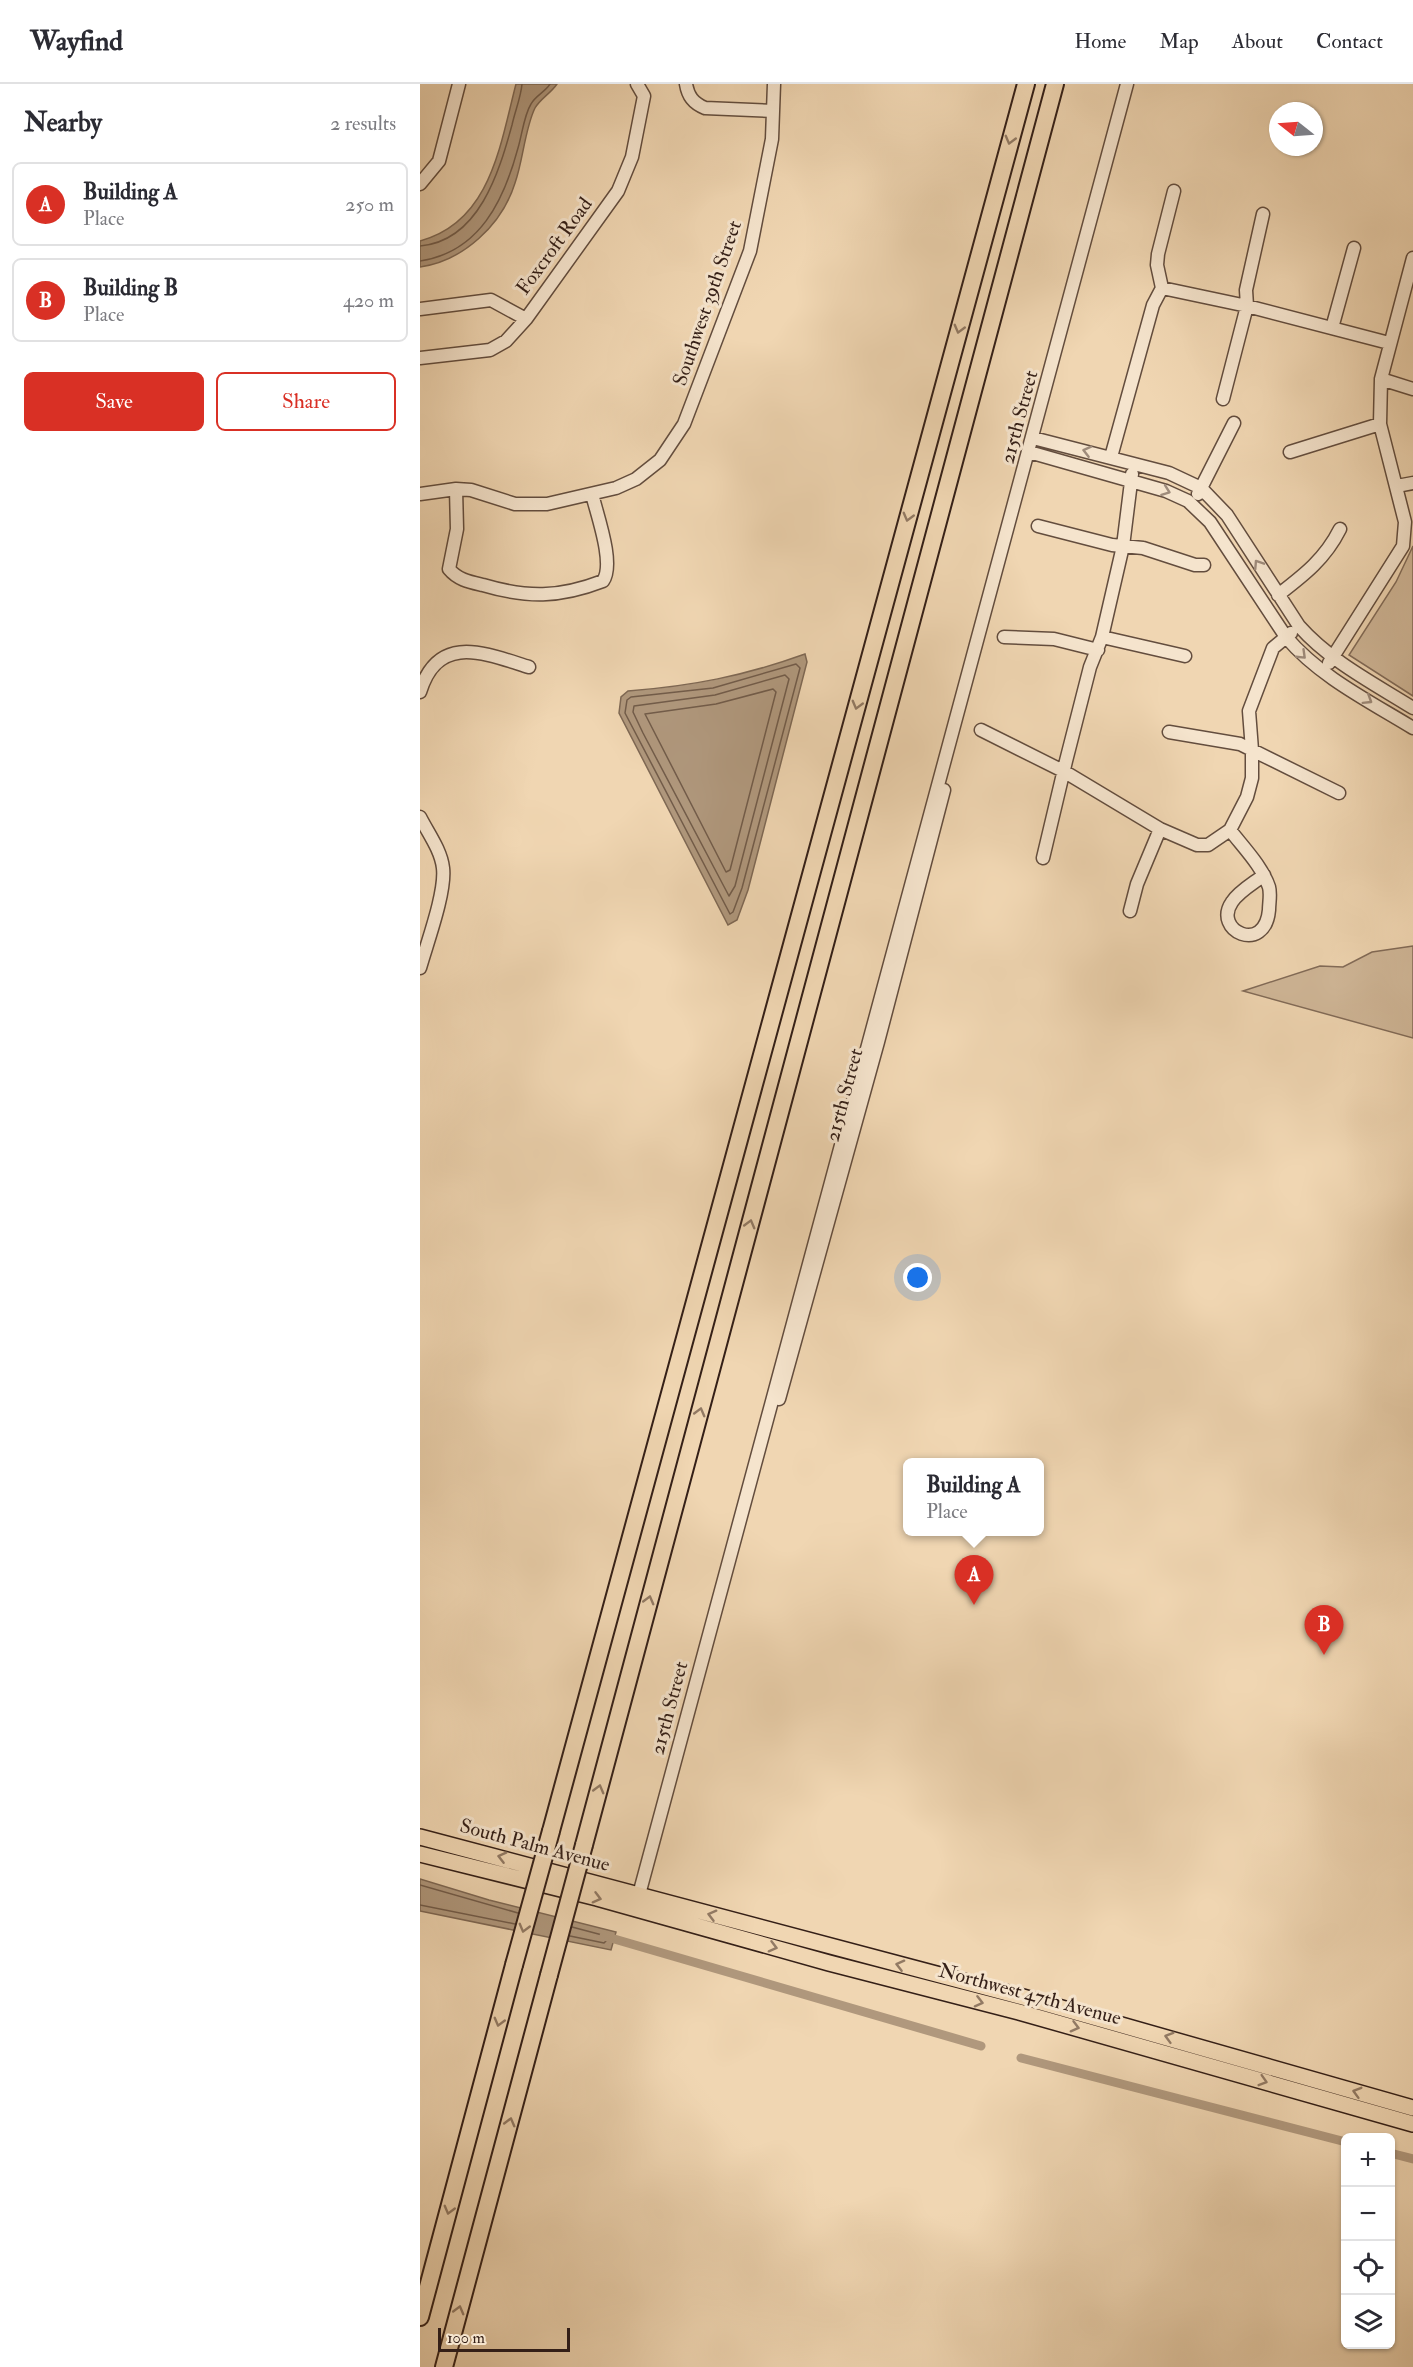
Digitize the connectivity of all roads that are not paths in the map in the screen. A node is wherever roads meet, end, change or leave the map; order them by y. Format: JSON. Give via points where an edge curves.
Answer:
{"nodes":[{"id":1,"x":459,"y":84,"type":"edge"},
{"id":2,"x":637,"y":84,"type":"edge"},
{"id":3,"x":686,"y":84,"type":"edge"},
{"id":4,"x":774,"y":84,"type":"edge"},
{"id":5,"x":1026,"y":84,"type":"edge"},
{"id":6,"x":1055,"y":84,"type":"edge"},
{"id":7,"x":1127,"y":84,"type":"edge"},
{"id":8,"x":773,"y":111,"type":"junction"},
{"id":9,"x":421,"y":183,"type":"edge"},
{"id":10,"x":1174,"y":191,"type":"dead end"},
{"id":11,"x":1263,"y":214,"type":"dead end"},
{"id":12,"x":1354,"y":248,"type":"dead end"},
{"id":13,"x":1413,"y":258,"type":"edge"},
{"id":14,"x":1162,"y":288,"type":"junction"},
{"id":15,"x":1247,"y":306,"type":"junction"},
{"id":16,"x":420,"y":309,"type":"edge"},
{"id":17,"x":526,"y":319,"type":"junction"},
{"id":18,"x":1332,"y":328,"type":"junction"},
{"id":19,"x":1389,"y":343,"type":"junction"},
{"id":20,"x":420,"y":358,"type":"edge"},
{"id":21,"x":1382,"y":380,"type":"junction"},
{"id":22,"x":1413,"y":389,"type":"edge"},
{"id":23,"x":1223,"y":399,"type":"dead end"},
{"id":24,"x":1234,"y":423,"type":"dead end"},
{"id":25,"x":1380,"y":424,"type":"junction"},
{"id":26,"x":1034,"y":438,"type":"junction"},
{"id":27,"x":1029,"y":452,"type":"junction"},
{"id":28,"x":1290,"y":452,"type":"dead end"},
{"id":29,"x":1111,"y":457,"type":"junction"},
{"id":30,"x":1134,"y":463,"type":"junction"},
{"id":31,"x":1131,"y":480,"type":"junction"},
{"id":32,"x":1413,"y":483,"type":"edge"},
{"id":33,"x":1397,"y":486,"type":"junction"},
{"id":34,"x":1201,"y":488,"type":"junction"},
{"id":35,"x":456,"y":489,"type":"junction"},
{"id":36,"x":420,"y":494,"type":"edge"},
{"id":37,"x":592,"y":494,"type":"junction"},
{"id":38,"x":1192,"y":504,"type":"junction"},
{"id":39,"x":1038,"y":526,"type":"dead end"},
{"id":40,"x":1340,"y":530,"type":"dead end"},
{"id":41,"x":1123,"y":546,"type":"junction"},
{"id":42,"x":1204,"y":565,"type":"dead end"},
{"id":43,"x":1278,"y":595,"type":"junction"},
{"id":44,"x":1299,"y":626,"type":"junction"},
{"id":45,"x":1004,"y":637,"type":"dead end"},
{"id":46,"x":1102,"y":637,"type":"junction"},
{"id":47,"x":1286,"y":638,"type":"junction"},
{"id":48,"x":1098,"y":650,"type":"junction"},
{"id":49,"x":1185,"y":656,"type":"dead end"},
{"id":50,"x":1334,"y":658,"type":"junction"},
{"id":51,"x":529,"y":667,"type":"dead end"},
{"id":52,"x":1322,"y":671,"type":"junction"},
{"id":53,"x":420,"y":692,"type":"edge"},
{"id":54,"x":1413,"y":708,"type":"edge"},
{"id":55,"x":1413,"y":728,"type":"edge"},
{"id":56,"x":981,"y":730,"type":"dead end"},
{"id":57,"x":1169,"y":732,"type":"dead end"},
{"id":58,"x":1252,"y":750,"type":"junction"},
{"id":59,"x":1065,"y":772,"type":"junction"},
{"id":60,"x":1339,"y":793,"type":"dead end"},
{"id":61,"x":420,"y":818,"type":"edge"},
{"id":62,"x":1160,"y":829,"type":"junction"},
{"id":63,"x":1230,"y":830,"type":"junction"},
{"id":64,"x":1043,"y":858,"type":"dead end"},
{"id":65,"x":1264,"y":875,"type":"junction"},
{"id":66,"x":1131,"y":911,"type":"dead end"},
{"id":67,"x":420,"y":968,"type":"edge"},
{"id":68,"x":420,"y":1837,"type":"edge"},
{"id":69,"x":420,"y":1854,"type":"edge"},
{"id":70,"x":637,"y":1902,"type":"junction"},
{"id":71,"x":1413,"y":2108,"type":"edge"},
{"id":72,"x":1413,"y":2124,"type":"edge"},
{"id":73,"x":420,"y":2317,"type":"edge"},
{"id":74,"x":444,"y":2367,"type":"edge"}],
"edges":[{"from":1,"to":9,"type":"street","via":[[439,161]]},
{"from":2,"to":17,"type":"street","name":"Foxcroft Road","via":[[644,96],[632,157],[618,191]]},
{"from":3,"to":8,"type":"street","via":[[689,97],[697,105]]},
{"from":4,"to":8,"type":"street","name":"Southwest 39th Street"},
{"from":5,"to":73,"type":"highway","one_way":true,"bridge":true},
{"from":74,"to":6,"type":"highway","one_way":true,"bridge":true},
{"from":7,"to":26,"type":"street","name":"215th Street"},
{"from":8,"to":37,"type":"street","name":"Southwest 39th Street","via":[[763,194],[750,251],[684,424],[660,460],[636,479]]},
{"from":10,"to":14,"type":"street","via":[[1158,254]]},
{"from":11,"to":15,"type":"street","via":[[1246,290]]},
{"from":12,"to":18,"type":"street"},
{"from":13,"to":19,"type":"street"},
{"from":14,"to":15,"type":"street"},
{"from":14,"to":29,"type":"street","via":[[1153,305]]},
{"from":15,"to":18,"type":"street"},
{"from":15,"to":23,"type":"street"},
{"from":16,"to":17,"type":"street","via":[[491,300]]},
{"from":17,"to":20,"type":"street","name":"Foxcroft Road","via":[[506,341],[490,350]]},
{"from":18,"to":19,"type":"street"},
{"from":19,"to":21,"type":"street"},
{"from":21,"to":22,"type":"street"},
{"from":21,"to":25,"type":"street"},
{"from":24,"to":34,"type":"street"},
{"from":25,"to":28,"type":"street"},
{"from":25,"to":33,"type":"street"},
{"from":26,"to":27,"type":"street","name":"215th Street"},
{"from":29,"to":26,"type":"street","one_way":true},
{"from":27,"to":31,"type":"street"},
{"from":27,"to":70,"type":"street","name":"215th Street"},
{"from":29,"to":30,"type":"street"},
{"from":30,"to":31,"type":"street"},
{"from":30,"to":34,"type":"street","via":[[1169,472]]},
{"from":31,"to":38,"type":"street","one_way":true},
{"from":31,"to":41,"type":"street"},
{"from":32,"to":33,"type":"street"},
{"from":33,"to":50,"type":"street","via":[[1405,522],[1403,546]]},
{"from":34,"to":38,"type":"street"},
{"from":43,"to":34,"type":"street","one_way":true,"via":[[1227,515]]},
{"from":35,"to":36,"type":"street","name":"Southwest 39th Street"},
{"from":35,"to":37,"type":"street","name":"Southwest 39th Street","via":[[533,506]]},
{"from":35,"to":37,"type":"street","via":[[457,529],[449,569],[515,595],[536,596],[588,587],[603,581],[608,572]]},
{"from":38,"to":47,"type":"street","via":[[1210,522]]},
{"from":39,"to":41,"type":"street"},
{"from":40,"to":43,"type":"street","via":[[1315,566]]},
{"from":41,"to":42,"type":"street"},
{"from":41,"to":46,"type":"street"},
{"from":43,"to":44,"type":"street"},
{"from":44,"to":47,"type":"street"},
{"from":44,"to":50,"type":"street"},
{"from":45,"to":48,"type":"street","via":[[1054,639]]},
{"from":46,"to":48,"type":"street"},
{"from":46,"to":49,"type":"street"},
{"from":47,"to":52,"type":"street","one_way":true},
{"from":47,"to":58,"type":"street","via":[[1274,648],[1249,711]]},
{"from":48,"to":59,"type":"street","via":[[1090,667]]},
{"from":50,"to":52,"type":"street"},
{"from":50,"to":54,"type":"street"},
{"from":51,"to":53,"type":"street","via":[[485,654],[454,652],[436,662],[425,676]]},
{"from":52,"to":55,"type":"street","one_way":true},
{"from":56,"to":59,"type":"street"},
{"from":57,"to":58,"type":"street","via":[[1240,744]]},
{"from":58,"to":60,"type":"street"},
{"from":58,"to":63,"type":"street","via":[[1247,797]]},
{"from":59,"to":62,"type":"street"},
{"from":59,"to":64,"type":"street"},
{"from":61,"to":67,"type":"street","via":[[444,869]]},
{"from":62,"to":63,"type":"street","via":[[1197,845],[1208,845]]},
{"from":62,"to":66,"type":"street","via":[[1137,884]]},
{"from":63,"to":65,"type":"street"},
{"from":65,"to":65,"type":"street","via":[[1270,890],[1264,928],[1253,935],[1242,935],[1232,928],[1229,908],[1233,900]]},
{"from":70,"to":68,"type":"main road","name":"South Palm Avenue","one_way":true},
{"from":69,"to":70,"type":"main road","name":"South Palm Avenue","one_way":true},
{"from":71,"to":70,"type":"main road","name":"Northwest 47th Avenue","one_way":true,"via":[[1040,2001]]},
{"from":70,"to":72,"type":"main road","name":"Northwest 47th Avenue","one_way":true}]}
